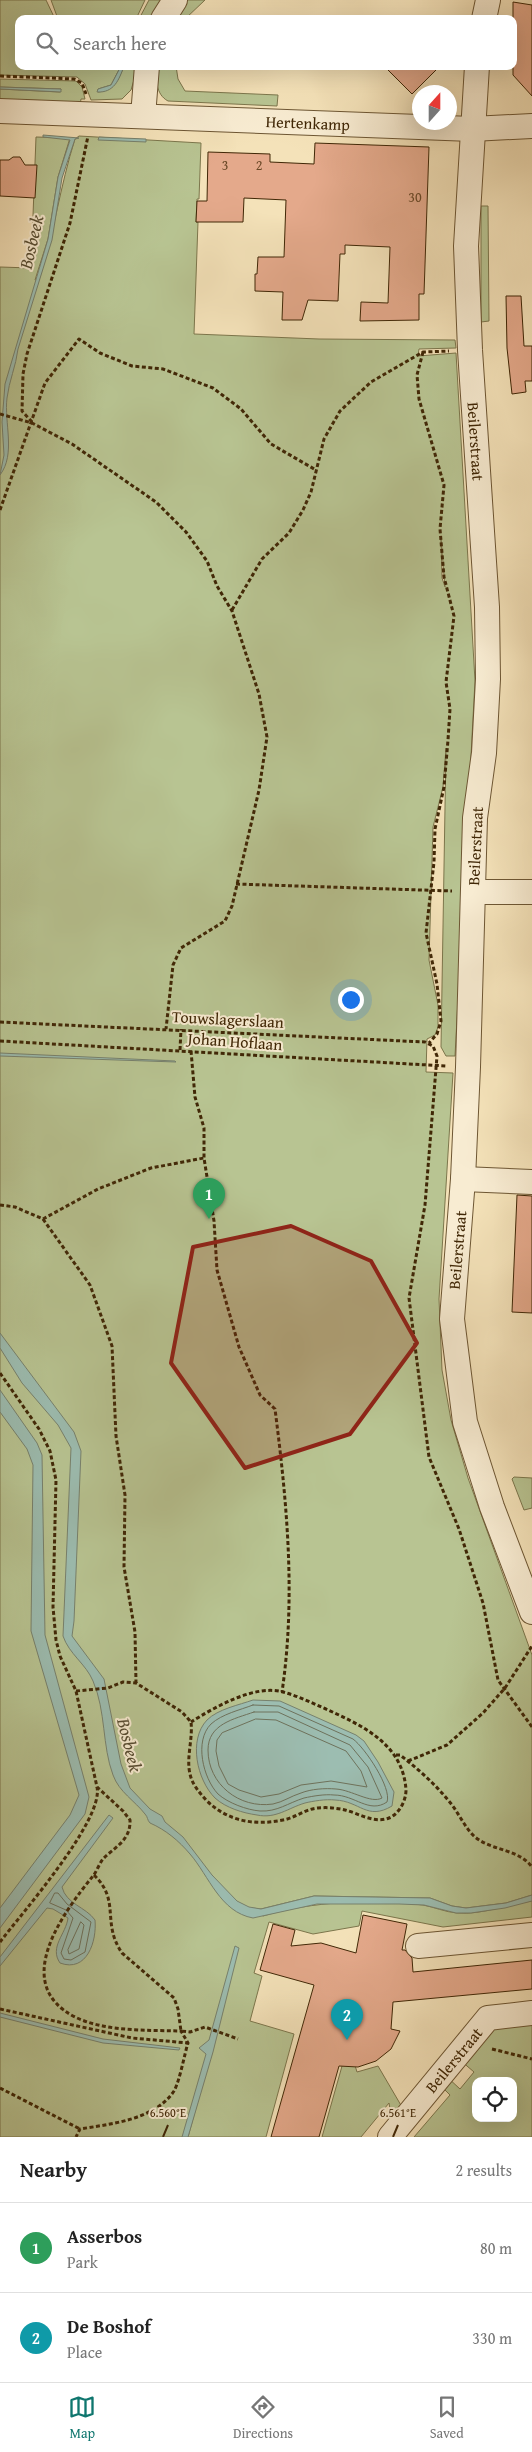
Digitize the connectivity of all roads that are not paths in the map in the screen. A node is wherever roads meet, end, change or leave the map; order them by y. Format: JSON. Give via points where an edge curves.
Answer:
{"nodes":[{"id":1,"x":175,"y":0,"type":"edge"},
{"id":2,"x":488,"y":0,"type":"edge"},
{"id":3,"x":166,"y":15,"type":"edge"},
{"id":4,"x":485,"y":15,"type":"edge"},
{"id":5,"x":147,"y":70,"type":"edge"},
{"id":6,"x":477,"y":70,"type":"edge"},
{"id":7,"x":0,"y":111,"type":"edge"},
{"id":8,"x":143,"y":116,"type":"junction"},
{"id":9,"x":532,"y":126,"type":"edge"},
{"id":10,"x":472,"y":129,"type":"junction"},
{"id":11,"x":473,"y":892,"type":"junction"},
{"id":12,"x":532,"y":892,"type":"edge"},
{"id":13,"x":463,"y":1179,"type":"junction"},
{"id":14,"x":532,"y":1182,"type":"edge"},
{"id":15,"x":532,"y":1612,"type":"edge"},
{"id":16,"x":532,"y":1935,"type":"edge"},
{"id":17,"x":418,"y":1946,"type":"dead end"},
{"id":18,"x":532,"y":2013,"type":"edge"},
{"id":19,"x":390,"y":2137,"type":"edge"}],
"edges":[{"from":1,"to":3,"type":"street"},
{"from":2,"to":4,"type":"street"},
{"from":5,"to":8,"type":"street"},
{"from":6,"to":10,"type":"street","name":"Beilerstraat"},
{"from":7,"to":8,"type":"street","name":"Hertenkamp"},
{"from":8,"to":10,"type":"street","name":"Hertenkamp"},
{"from":9,"to":10,"type":"street"},
{"from":10,"to":11,"type":"street","name":"Beilerstraat","via":[[466,246],[487,607],[488,679],[484,752],[475,818]]},
{"from":11,"to":12,"type":"street"},
{"from":11,"to":13,"type":"street","name":"Beilerstraat"},
{"from":13,"to":14,"type":"street"},
{"from":13,"to":15,"type":"street","name":"Beilerstraat","via":[[452,1319],[465,1422],[492,1507]]},
{"from":16,"to":17,"type":"street"},
{"from":18,"to":19,"type":"street","name":"Beilerstraat","via":[[488,2018]]}]}
